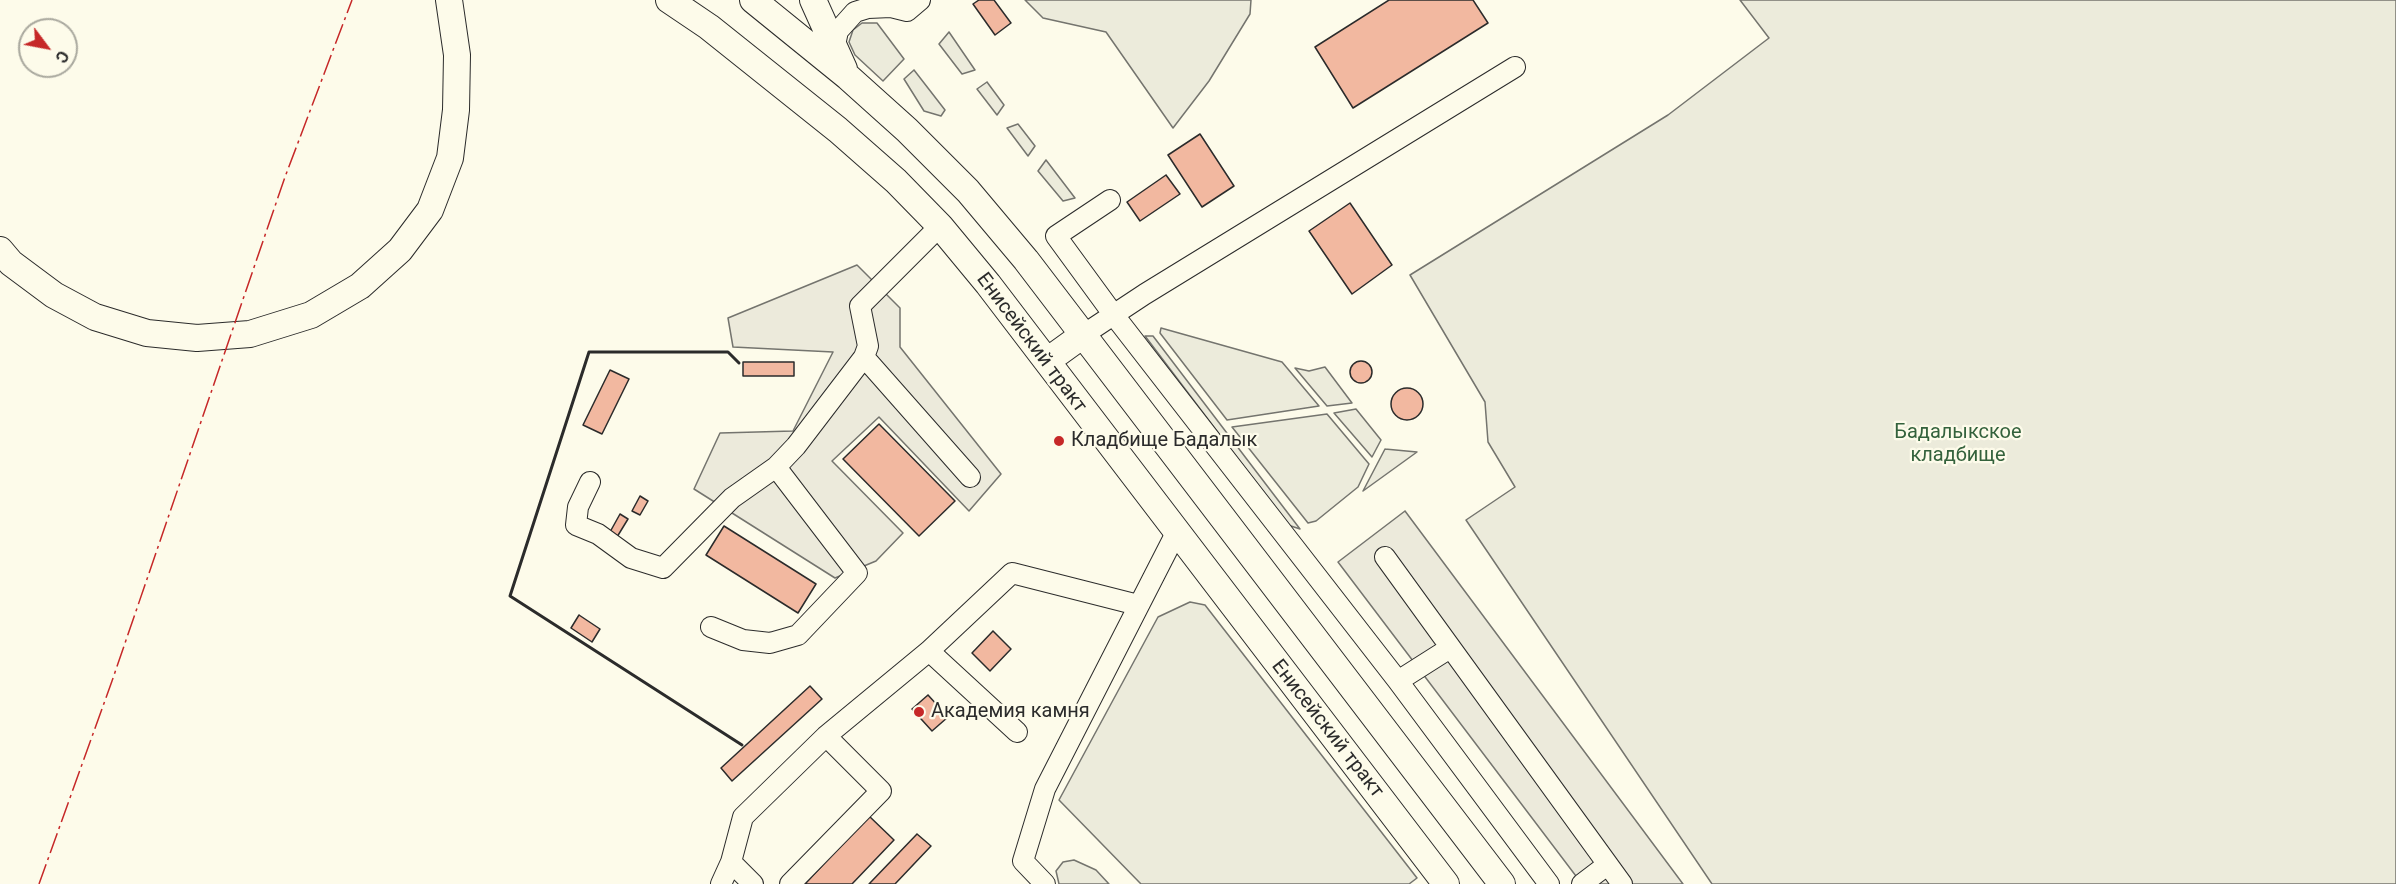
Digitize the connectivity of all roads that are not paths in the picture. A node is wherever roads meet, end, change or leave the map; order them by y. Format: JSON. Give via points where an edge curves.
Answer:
{"nodes":[{"id":1,"x":449,"y":0,"type":"edge"},
{"id":2,"x":669,"y":0,"type":"edge"},
{"id":3,"x":753,"y":0,"type":"edge"},
{"id":4,"x":813,"y":0,"type":"edge"},
{"id":5,"x":920,"y":0,"type":"edge"},
{"id":6,"x":888,"y":4,"type":"edge"},
{"id":7,"x":834,"y":50,"type":"junction"},
{"id":8,"x":1515,"y":67,"type":"dead end"},
{"id":9,"x":848,"y":77,"type":"junction"},
{"id":10,"x":1110,"y":200,"type":"dead end"},
{"id":11,"x":940,"y":226,"type":"junction"},
{"id":12,"x":0,"y":250,"type":"edge"},
{"id":13,"x":1113,"y":314,"type":"junction"},
{"id":14,"x":1083,"y":335,"type":"junction"},
{"id":15,"x":864,"y":357,"type":"junction"},
{"id":16,"x":1047,"y":361,"type":"junction"},
{"id":17,"x":776,"y":467,"type":"junction"},
{"id":18,"x":970,"y":477,"type":"dead end"},
{"id":19,"x":590,"y":482,"type":"dead end"},
{"id":20,"x":1176,"y":532,"type":"junction"},
{"id":21,"x":1385,"y":557,"type":"dead end"},
{"id":22,"x":1138,"y":604,"type":"junction"},
{"id":23,"x":711,"y":627,"type":"dead end"},
{"id":24,"x":1450,"y":648,"type":"junction"},
{"id":25,"x":929,"y":651,"type":"junction"},
{"id":26,"x":1398,"y":681,"type":"junction"},
{"id":27,"x":1017,"y":732,"type":"dead end"},
{"id":28,"x":826,"y":736,"type":"junction"},
{"id":29,"x":731,"y":862,"type":"junction"},
{"id":30,"x":1607,"y":865,"type":"junction"},
{"id":31,"x":721,"y":884,"type":"edge"},
{"id":32,"x":753,"y":884,"type":"edge"},
{"id":33,"x":790,"y":884,"type":"edge"},
{"id":34,"x":1045,"y":884,"type":"edge"},
{"id":35,"x":1446,"y":884,"type":"edge"},
{"id":36,"x":1502,"y":884,"type":"edge"},
{"id":37,"x":1550,"y":884,"type":"edge"},
{"id":38,"x":1582,"y":884,"type":"edge"},
{"id":39,"x":1622,"y":884,"type":"edge"}],
"edges":[{"from":1,"to":12,"type":"main road","via":[[457,55],[456,110],[450,158],[430,210],[400,250],[360,286],[311,315],[250,334],[196,338],[147,333],[95,317],[54,295]]},
{"from":2,"to":11,"type":"main road","name":"Енисейский тракт","via":[[838,130]]},
{"from":3,"to":9,"type":"main road"},
{"from":4,"to":7,"type":"main road"},
{"from":5,"to":6,"type":"street","via":[[907,11]]},
{"from":6,"to":7,"type":"street","via":[[855,12],[838,31]]},
{"from":7,"to":9,"type":"main road"},
{"from":8,"to":13,"type":"street"},
{"from":9,"to":14,"type":"main road","via":[[968,191]]},
{"from":10,"to":13,"type":"street","via":[[1056,236]]},
{"from":11,"to":15,"type":"street","via":[[860,306],[868,346]]},
{"from":11,"to":16,"type":"main road","name":"Енисейский тракт"},
{"from":13,"to":14,"type":"street"},
{"from":13,"to":26,"type":"street"},
{"from":14,"to":16,"type":"main road"},
{"from":14,"to":36,"type":"main road"},
{"from":15,"to":17,"type":"street"},
{"from":15,"to":18,"type":"street"},
{"from":16,"to":20,"type":"main road","name":"Енисейский тракт"},
{"from":17,"to":19,"type":"street","via":[[732,498],[663,568],[631,558],[598,534],[576,525],[578,507]]},
{"from":17,"to":23,"type":"street","via":[[857,573],[798,635],[770,644],[744,640]]},
{"from":20,"to":22,"type":"street"},
{"from":20,"to":35,"type":"main road","name":"Енисейский тракт"},
{"from":21,"to":24,"type":"street"},
{"from":22,"to":25,"type":"street","via":[[1012,573]]},
{"from":22,"to":34,"type":"street","via":[[1045,789],[1023,861]]},
{"from":24,"to":26,"type":"street"},
{"from":24,"to":30,"type":"street"},
{"from":25,"to":27,"type":"street"},
{"from":25,"to":28,"type":"street"},
{"from":26,"to":37,"type":"street"},
{"from":28,"to":29,"type":"street","via":[[743,817]]},
{"from":28,"to":33,"type":"street","via":[[880,791]]},
{"from":29,"to":31,"type":"street"},
{"from":29,"to":32,"type":"street"},
{"from":30,"to":38,"type":"street"},
{"from":30,"to":39,"type":"street"}]}
